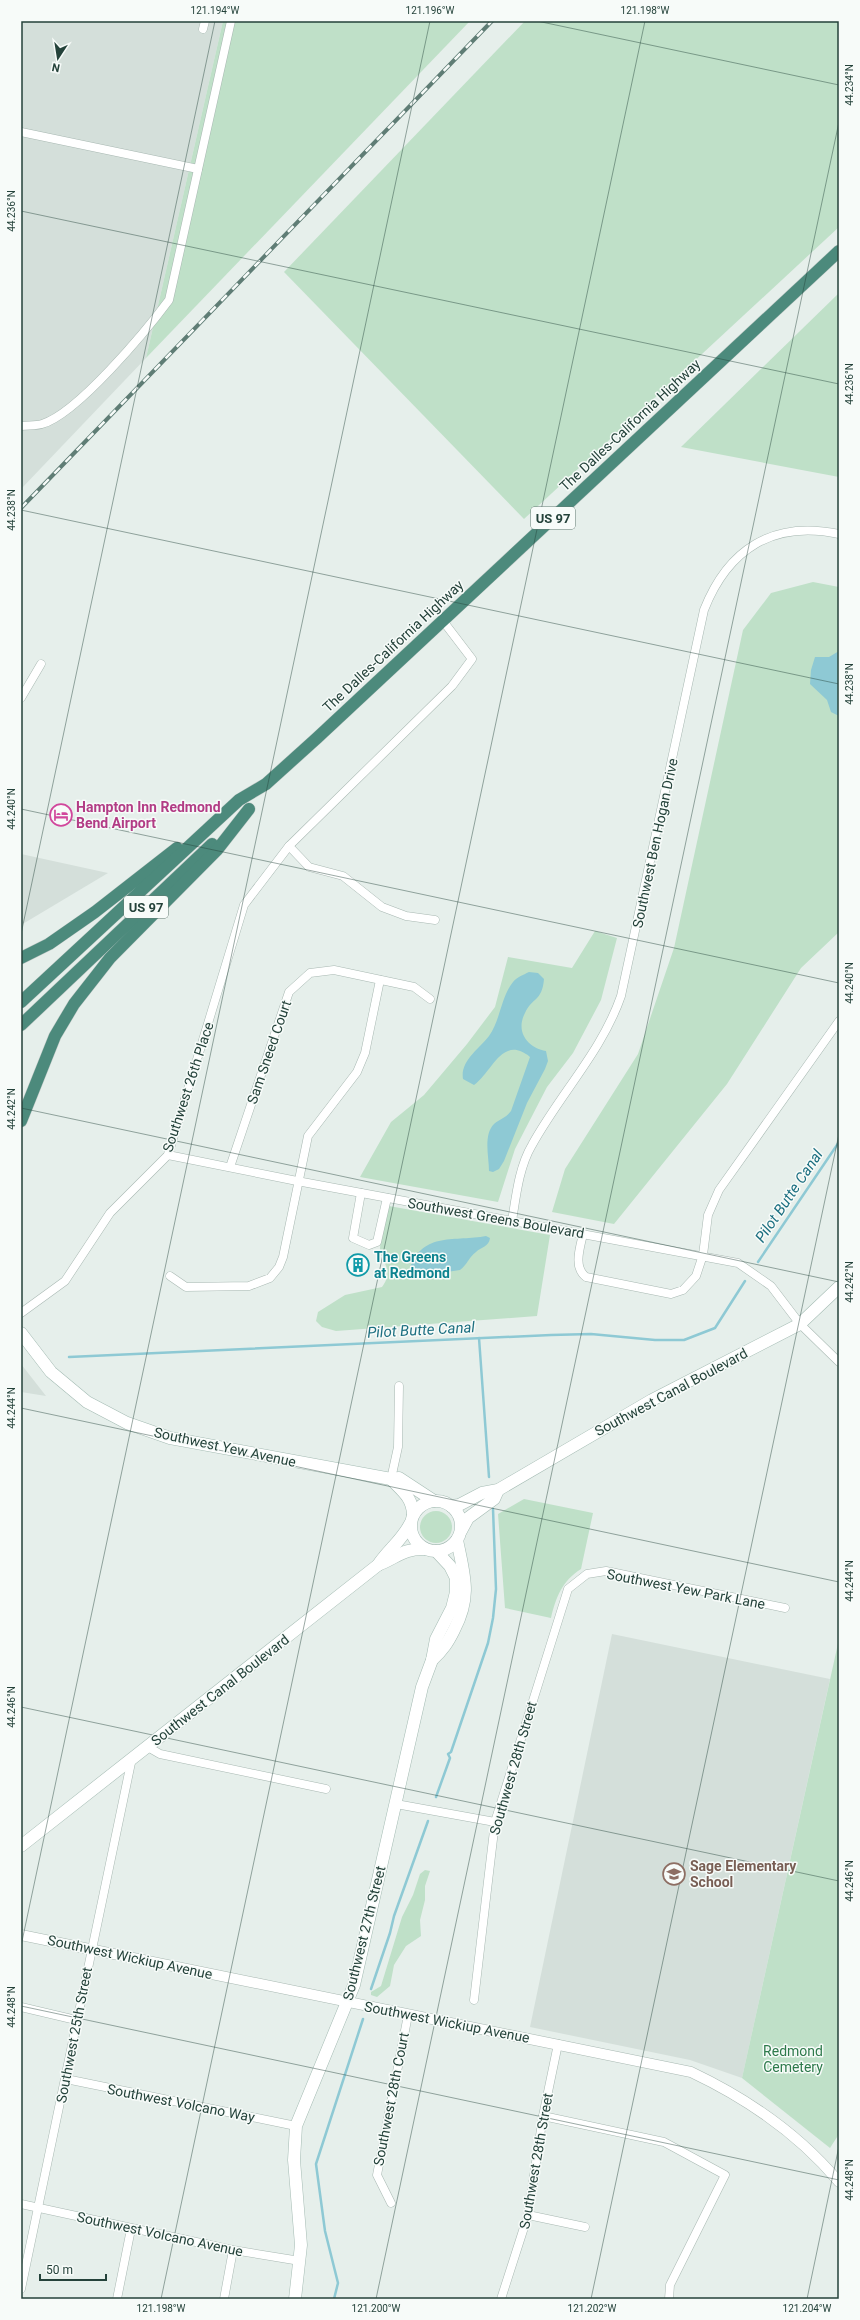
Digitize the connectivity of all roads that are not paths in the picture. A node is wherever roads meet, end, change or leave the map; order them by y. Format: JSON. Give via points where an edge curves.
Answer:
{"nodes":[{"id":1,"x":231,"y":21,"type":"edge"},
{"id":2,"x":21,"y":132,"type":"edge"},
{"id":3,"x":198,"y":169,"type":"junction"},
{"id":4,"x":839,"y":251,"type":"edge"},
{"id":5,"x":21,"y":426,"type":"edge"},
{"id":6,"x":839,"y":534,"type":"edge"},
{"id":7,"x":443,"y":621,"type":"junction"},
{"id":8,"x":40,"y":664,"type":"dead end"},
{"id":9,"x":21,"y":698,"type":"edge"},
{"id":10,"x":266,"y":784,"type":"junction"},
{"id":11,"x":249,"y":809,"type":"junction"},
{"id":12,"x":203,"y":832,"type":"junction"},
{"id":13,"x":289,"y":846,"type":"junction"},
{"id":14,"x":435,"y":920,"type":"dead end"},
{"id":15,"x":21,"y":958,"type":"edge"},
{"id":16,"x":380,"y":980,"type":"junction"},
{"id":17,"x":430,"y":999,"type":"dead end"},
{"id":18,"x":21,"y":1002,"type":"edge"},
{"id":19,"x":839,"y":1021,"type":"edge"},
{"id":20,"x":21,"y":1025,"type":"edge"},
{"id":21,"x":21,"y":1121,"type":"edge"},
{"id":22,"x":168,"y":1154,"type":"junction"},
{"id":23,"x":230,"y":1167,"type":"junction"},
{"id":24,"x":297,"y":1181,"type":"junction"},
{"id":25,"x":361,"y":1193,"type":"junction"},
{"id":26,"x":387,"y":1198,"type":"junction"},
{"id":27,"x":512,"y":1221,"type":"junction"},
{"id":28,"x":583,"y":1234,"type":"junction"},
{"id":29,"x":703,"y":1256,"type":"junction"},
{"id":30,"x":170,"y":1276,"type":"dead end"},
{"id":31,"x":839,"y":1287,"type":"edge"},
{"id":32,"x":21,"y":1313,"type":"edge"},
{"id":33,"x":800,"y":1324,"type":"junction"},
{"id":34,"x":21,"y":1333,"type":"edge"},
{"id":35,"x":839,"y":1362,"type":"edge"},
{"id":36,"x":399,"y":1386,"type":"dead end"},
{"id":37,"x":391,"y":1479,"type":"junction"},
{"id":38,"x":498,"y":1490,"type":"junction"},
{"id":39,"x":434,"y":1501,"type":"junction"},
{"id":40,"x":451,"y":1506,"type":"junction"},
{"id":41,"x":412,"y":1519,"type":"junction"},
{"id":42,"x":459,"y":1536,"type":"junction"},
{"id":43,"x":430,"y":1550,"type":"junction"},
{"id":44,"x":378,"y":1565,"type":"junction"},
{"id":45,"x":587,"y":1574,"type":"joint"},
{"id":46,"x":785,"y":1608,"type":"dead end"},
{"id":47,"x":432,"y":1660,"type":"junction"},
{"id":48,"x":148,"y":1747,"type":"junction"},
{"id":49,"x":132,"y":1758,"type":"junction"},
{"id":50,"x":326,"y":1789,"type":"dead end"},
{"id":51,"x":396,"y":1804,"type":"junction"},
{"id":52,"x":495,"y":1822,"type":"junction"},
{"id":53,"x":21,"y":1846,"type":"edge"},
{"id":54,"x":21,"y":1935,"type":"edge"},
{"id":55,"x":92,"y":1949,"type":"junction"},
{"id":56,"x":474,"y":2000,"type":"dead end"},
{"id":57,"x":347,"y":2002,"type":"junction"},
{"id":58,"x":21,"y":2007,"type":"edge"},
{"id":59,"x":408,"y":2015,"type":"junction"},
{"id":60,"x":76,"y":2020,"type":"junction"},
{"id":61,"x":558,"y":2044,"type":"junction"},
{"id":62,"x":66,"y":2079,"type":"junction"},
{"id":63,"x":543,"y":2116,"type":"junction"},
{"id":64,"x":296,"y":2126,"type":"junction"},
{"id":65,"x":839,"y":2182,"type":"edge"},
{"id":66,"x":391,"y":2203,"type":"dead end"},
{"id":67,"x":21,"y":2204,"type":"edge"},
{"id":68,"x":38,"y":2207,"type":"junction"},
{"id":69,"x":528,"y":2215,"type":"junction"},
{"id":70,"x":585,"y":2227,"type":"dead end"},
{"id":71,"x":131,"y":2229,"type":"junction"},
{"id":72,"x":233,"y":2250,"type":"junction"},
{"id":73,"x":300,"y":2261,"type":"junction"},
{"id":74,"x":21,"y":2289,"type":"edge"},
{"id":75,"x":117,"y":2299,"type":"edge"},
{"id":76,"x":224,"y":2299,"type":"edge"},
{"id":77,"x":295,"y":2299,"type":"edge"},
{"id":78,"x":501,"y":2299,"type":"edge"},
{"id":79,"x":669,"y":2299,"type":"edge"}],
"edges":[{"from":1,"to":3,"type":"street"},
{"from":2,"to":3,"type":"street"},
{"from":3,"to":5,"type":"street","via":[[169,300],[146,331],[72,406],[43,424]]},
{"from":4,"to":7,"type":"highway","name":"The Dalles-California Highway","number":"US 97"},
{"from":6,"to":27,"type":"street","name":"Southwest Ben Hogan Drive","via":[[812,530],[793,531],[761,541],[732,561],[711,592],[704,610],[621,996],[608,1027],[531,1146],[521,1172]]},
{"from":7,"to":10,"type":"highway","name":"The Dalles-California Highway","number":"US 97"},
{"from":7,"to":13,"type":"street","name":"Southwest 26th Place","via":[[472,659],[452,686]]},
{"from":8,"to":9,"type":"street"},
{"from":10,"to":11,"type":"highway","name":"The Dalles-California Highway","number":"US 97"},
{"from":10,"to":12,"type":"highway","name":"The Dalles-California Highway","number":"US 97","via":[[239,800]]},
{"from":11,"to":20,"type":"highway","name":"The Dalles-California Highway","number":"US 97"},
{"from":11,"to":21,"type":"highway","via":[[217,850],[110,958],[74,1004],[56,1036]]},
{"from":12,"to":15,"type":"highway","via":[[169,853],[95,912],[49,944]]},
{"from":12,"to":18,"type":"highway","name":"The Dalles-California Highway","number":"US 97"},
{"from":13,"to":14,"type":"street","via":[[309,867],[343,876],[382,907],[406,916]]},
{"from":13,"to":22,"type":"street","name":"Southwest 26th Place","via":[[244,905]]},
{"from":16,"to":17,"type":"street","name":"Sam Sneed Court","via":[[414,987]]},
{"from":16,"to":23,"type":"street","name":"Sam Sneed Court","via":[[334,970],[310,973],[289,992]]},
{"from":16,"to":24,"type":"street","via":[[365,1053],[357,1072],[308,1136]]},
{"from":19,"to":29,"type":"street","via":[[720,1190],[708,1215]]},
{"from":22,"to":23,"type":"street","name":"Southwest Greens Boulevard"},
{"from":22,"to":32,"type":"street","name":"Southwest 26th Place","via":[[110,1213],[65,1281]]},
{"from":23,"to":24,"type":"street","name":"Southwest Greens Boulevard"},
{"from":24,"to":25,"type":"street","name":"Southwest Greens Boulevard"},
{"from":24,"to":30,"type":"street","via":[[281,1263],[270,1278],[249,1286],[186,1287]]},
{"from":25,"to":26,"type":"street","name":"Southwest Greens Boulevard"},
{"from":25,"to":26,"type":"street","via":[[353,1238],[369,1245],[377,1242]]},
{"from":26,"to":27,"type":"street","name":"Southwest Greens Boulevard"},
{"from":27,"to":28,"type":"street","name":"Southwest Greens Boulevard"},
{"from":28,"to":29,"type":"street","name":"Southwest Greens Boulevard"},
{"from":28,"to":29,"type":"street","via":[[578,1266],[586,1277],[671,1294],[683,1290],[693,1281]]},
{"from":29,"to":33,"type":"street","name":"Southwest Greens Boulevard","via":[[738,1264],[771,1286]]},
{"from":31,"to":33,"type":"main road","name":"Southwest Canal Boulevard"},
{"from":33,"to":35,"type":"street","name":"Southwest Greens Boulevard"},
{"from":33,"to":38,"type":"main road","name":"Southwest Canal Boulevard","via":[[658,1397]]},
{"from":34,"to":37,"type":"main road","name":"Southwest Yew Avenue","via":[[51,1372],[87,1402],[127,1423],[170,1438]]},
{"from":36,"to":37,"type":"street","via":[[398,1447]]},
{"from":37,"to":39,"type":"main road","name":"Southwest Yew Avenue","via":[[399,1478]]},
{"from":37,"to":41,"type":"main road","via":[[412,1503]]},
{"from":38,"to":40,"type":"main road","name":"Southwest Canal Boulevard","via":[[482,1493],[459,1505]]},
{"from":38,"to":42,"type":"main road","name":"Southwest Canal Boulevard","via":[[494,1499],[468,1518]]},
{"from":39,"to":40,"type":"main road"},
{"from":39,"to":41,"type":"main road","via":[[424,1503]]},
{"from":40,"to":42,"type":"main road","via":[[460,1520]]},
{"from":41,"to":43,"type":"main road","via":[[414,1539]]},
{"from":41,"to":44,"type":"main road","via":[[405,1534]]},
{"from":42,"to":43,"type":"main road","via":[[448,1548]]},
{"from":42,"to":47,"type":"main road","name":"Southwest 27th Street","via":[[466,1600],[462,1616],[444,1650]]},
{"from":43,"to":44,"type":"main road","name":"Southwest Canal Boulevard","via":[[412,1548]]},
{"from":43,"to":47,"type":"main road","name":"Southwest 27th Street","via":[[450,1566],[456,1578],[452,1608],[436,1639]]},
{"from":44,"to":48,"type":"main road","name":"Southwest Canal Boulevard"},
{"from":45,"to":46,"type":"street","name":"Southwest Yew Park Lane","via":[[606,1571]]},
{"from":45,"to":52,"type":"street","name":"Southwest 28th Street","via":[[568,1589]]},
{"from":47,"to":51,"type":"main road","name":"Southwest 27th Street","via":[[422,1687]]},
{"from":48,"to":49,"type":"main road","name":"Southwest Canal Boulevard"},
{"from":48,"to":50,"type":"street","via":[[160,1754]]},
{"from":49,"to":53,"type":"main road","name":"Southwest Canal Boulevard"},
{"from":49,"to":55,"type":"street","name":"Southwest 25th Street"},
{"from":51,"to":52,"type":"street"},
{"from":51,"to":57,"type":"main road","name":"Southwest 27th Street","via":[[354,1985]]},
{"from":52,"to":56,"type":"street","name":"Southwest 28th Street"},
{"from":54,"to":55,"type":"street","name":"Southwest Wickiup Avenue"},
{"from":55,"to":57,"type":"street","name":"Southwest Wickiup Avenue"},
{"from":55,"to":60,"type":"street","name":"Southwest 25th Street"},
{"from":57,"to":59,"type":"street","name":"Southwest Wickiup Avenue"},
{"from":57,"to":64,"type":"main road","name":"Southwest 27th Street"},
{"from":58,"to":60,"type":"street"},
{"from":59,"to":61,"type":"street","name":"Southwest Wickiup Avenue"},
{"from":59,"to":66,"type":"street","name":"Southwest 28th Court","via":[[377,2175]]},
{"from":60,"to":62,"type":"street","name":"Southwest 25th Street"},
{"from":61,"to":63,"type":"street","name":"Southwest 28th Street"},
{"from":61,"to":65,"type":"street","name":"Southwest Wickiup Avenue","via":[[691,2072],[728,2090],[793,2134]]},
{"from":62,"to":64,"type":"street","name":"Southwest Volcano Way"},
{"from":62,"to":68,"type":"street","name":"Southwest 25th Street"},
{"from":63,"to":69,"type":"street","name":"Southwest 28th Street"},
{"from":63,"to":79,"type":"street","via":[[664,2142],[725,2175],[670,2285]]},
{"from":64,"to":73,"type":"main road","name":"Southwest 27th Street","via":[[294,2160]]},
{"from":67,"to":68,"type":"street","name":"Southwest Volcano Avenue"},
{"from":68,"to":71,"type":"street","name":"Southwest Volcano Avenue"},
{"from":68,"to":74,"type":"street","name":"Southwest 25th Street"},
{"from":69,"to":70,"type":"street"},
{"from":69,"to":78,"type":"street","name":"Southwest 28th Street"},
{"from":71,"to":72,"type":"street","name":"Southwest Volcano Avenue"},
{"from":71,"to":75,"type":"street"},
{"from":72,"to":73,"type":"street","name":"Southwest Volcano Avenue"},
{"from":72,"to":76,"type":"street"},
{"from":73,"to":77,"type":"main road","name":"Southwest 27th Street"}]}
